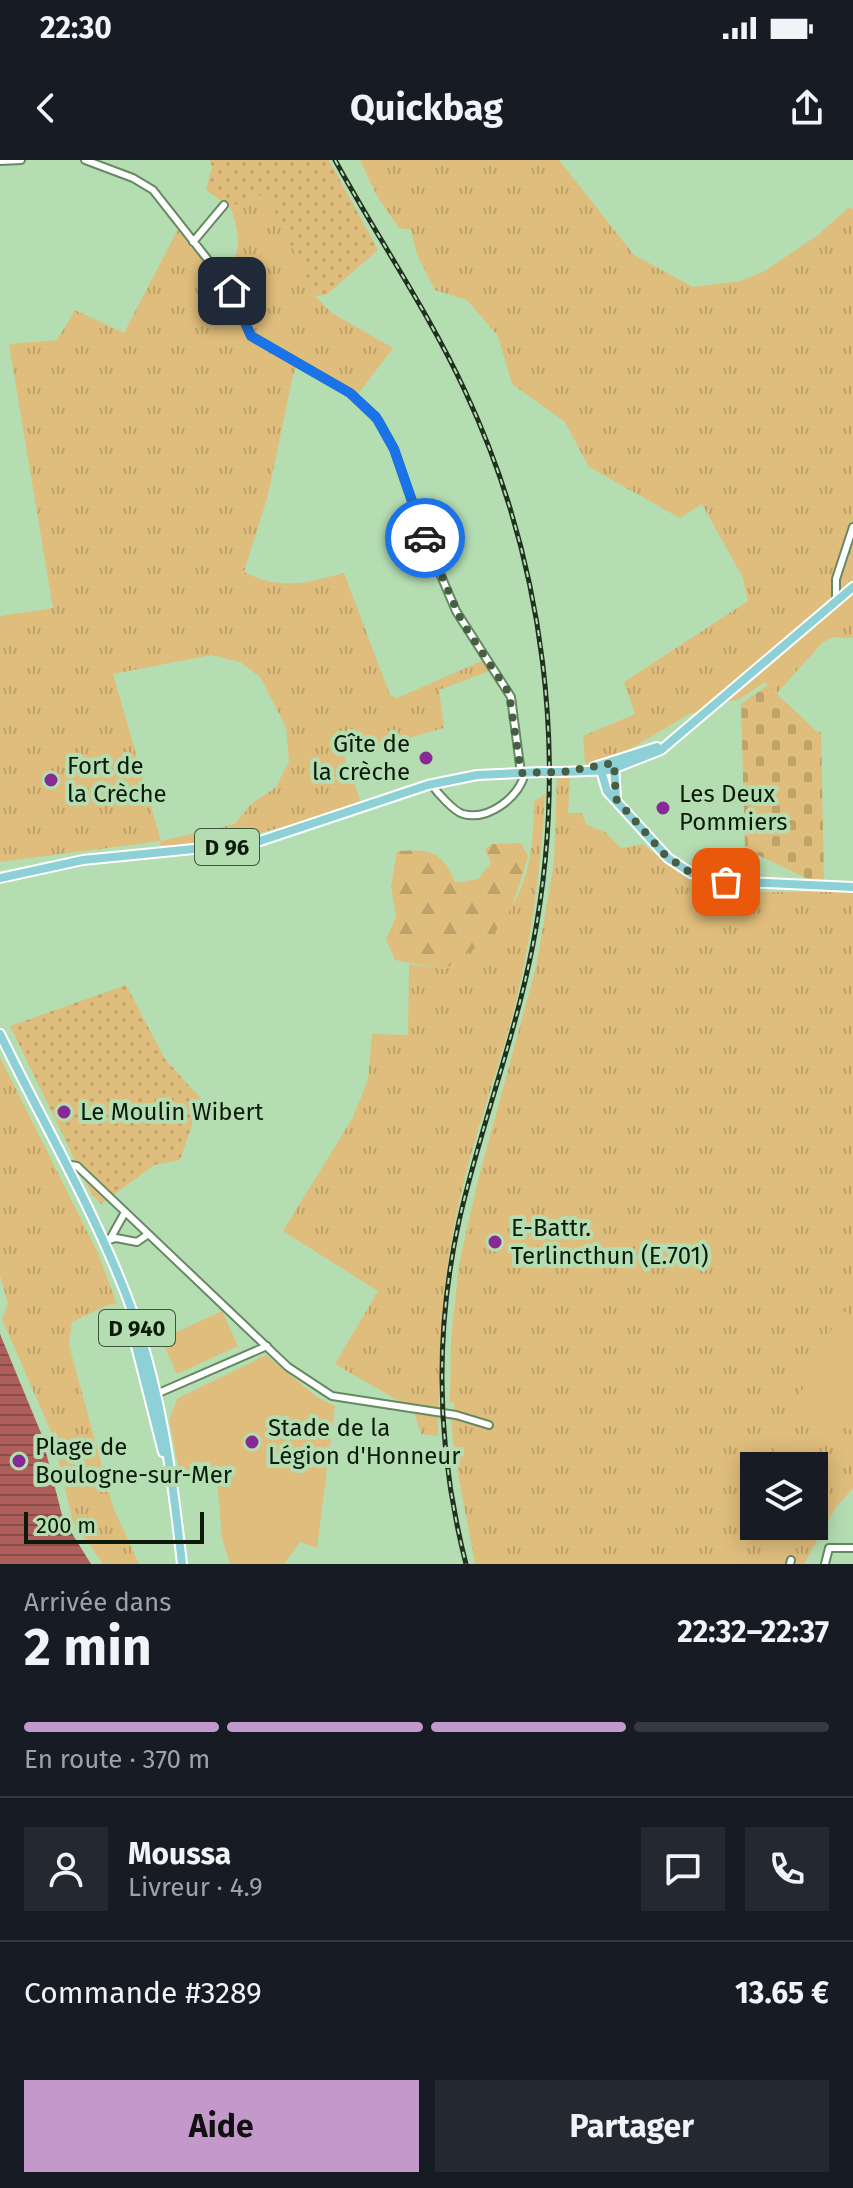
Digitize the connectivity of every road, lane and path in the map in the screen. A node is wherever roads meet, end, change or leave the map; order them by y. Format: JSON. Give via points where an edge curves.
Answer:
{"nodes":[{"id":1,"x":21,"y":160,"type":"edge"},
{"id":2,"x":85,"y":160,"type":"edge"},
{"id":3,"x":0,"y":161,"type":"edge"},
{"id":4,"x":224,"y":205,"type":"dead end"},
{"id":5,"x":193,"y":242,"type":"junction"},
{"id":6,"x":853,"y":527,"type":"edge"},
{"id":7,"x":853,"y":587,"type":"edge"},
{"id":8,"x":836,"y":602,"type":"junction"},
{"id":9,"x":614,"y":766,"type":"junction"},
{"id":10,"x":600,"y":769,"type":"junction"},
{"id":11,"x":523,"y":773,"type":"junction"},
{"id":12,"x":431,"y":784,"type":"junction"},
{"id":13,"x":616,"y":799,"type":"junction"},
{"id":14,"x":0,"y":881,"type":"edge"},
{"id":15,"x":853,"y":887,"type":"edge"},
{"id":16,"x":0,"y":1034,"type":"edge"},
{"id":17,"x":65,"y":1164,"type":"junction"},
{"id":18,"x":124,"y":1214,"type":"junction"},
{"id":19,"x":147,"y":1235,"type":"junction"},
{"id":20,"x":105,"y":1241,"type":"junction"},
{"id":21,"x":267,"y":1346,"type":"junction"},
{"id":22,"x":153,"y":1396,"type":"junction"},
{"id":23,"x":489,"y":1425,"type":"dead end"},
{"id":24,"x":853,"y":1548,"type":"edge"},
{"id":25,"x":180,"y":1564,"type":"edge"},
{"id":26,"x":825,"y":1564,"type":"edge"}],
"edges":[{"from":1,"to":3,"type":"street"},
{"from":2,"to":5,"type":"street","via":[[151,188]]},
{"from":4,"to":5,"type":"street"},
{"from":5,"to":11,"type":"street","via":[[232,291],[251,336],[350,393],[381,424],[456,611],[509,693]]},
{"from":6,"to":8,"type":"street","via":[[836,579]]},
{"from":7,"to":8,"type":"main road","number":"D 96"},
{"from":8,"to":9,"type":"main road","number":"D 96","via":[[651,756]]},
{"from":9,"to":10,"type":"main road","number":"D 96"},
{"from":9,"to":13,"type":"main road"},
{"from":10,"to":11,"type":"main road","number":"D 96","bridge":true},
{"from":10,"to":13,"type":"main road","via":[[605,788]]},
{"from":11,"to":12,"type":"main road","number":"D 96"},
{"from":11,"to":12,"type":"street","via":[[510,799],[475,815],[456,811]]},
{"from":12,"to":14,"type":"main road","number":"D 96","via":[[239,846],[63,863]]},
{"from":13,"to":15,"type":"main road","via":[[678,865],[706,879]]},
{"from":16,"to":17,"type":"main road","number":"D 940"},
{"from":17,"to":18,"type":"street","via":[[77,1166]]},
{"from":17,"to":20,"type":"main road","number":"D 940"},
{"from":18,"to":19,"type":"street"},
{"from":18,"to":20,"type":"street"},
{"from":19,"to":20,"type":"street","via":[[137,1242]]},
{"from":19,"to":21,"type":"street"},
{"from":20,"to":22,"type":"main road","number":"D 940","via":[[136,1325]]},
{"from":21,"to":22,"type":"street"},
{"from":21,"to":23,"type":"street","via":[[328,1395]]},
{"from":22,"to":25,"type":"main road","number":"D 940"},
{"from":24,"to":26,"type":"street","via":[[829,1548]]}]}
